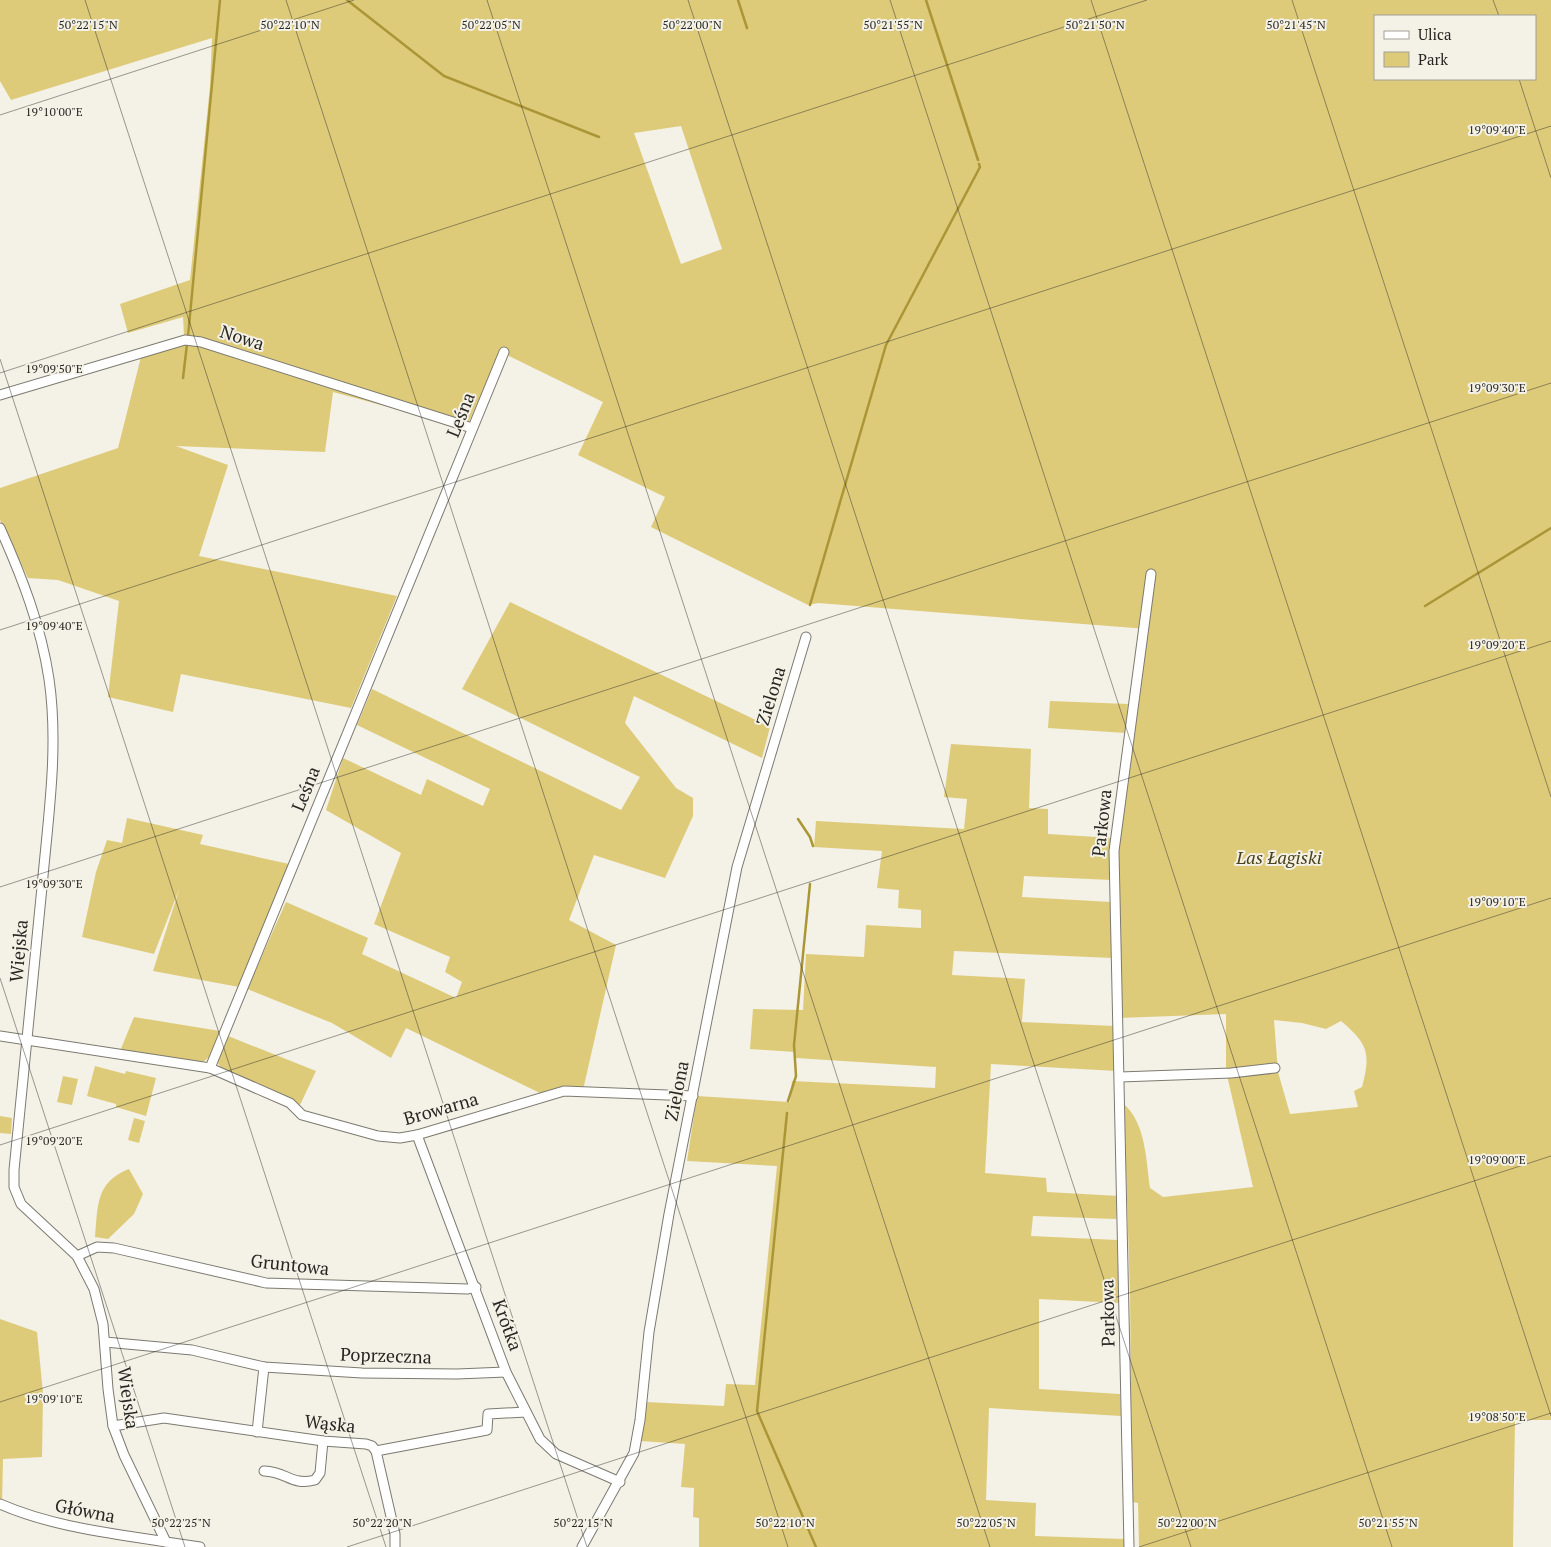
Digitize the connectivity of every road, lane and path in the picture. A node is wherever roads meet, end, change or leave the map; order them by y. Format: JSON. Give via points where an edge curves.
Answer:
{"nodes":[{"id":1,"x":504,"y":352,"type":"dead end"},
{"id":2,"x":0,"y":395,"type":"edge"},
{"id":3,"x":472,"y":428,"type":"junction"},
{"id":4,"x":0,"y":528,"type":"edge"},
{"id":5,"x":1151,"y":574,"type":"dead end"},
{"id":6,"x":806,"y":637,"type":"dead end"},
{"id":7,"x":0,"y":1036,"type":"edge"},
{"id":8,"x":27,"y":1041,"type":"junction"},
{"id":9,"x":210,"y":1068,"type":"junction"},
{"id":10,"x":1275,"y":1068,"type":"dead end"},
{"id":11,"x":1120,"y":1077,"type":"junction"},
{"id":12,"x":693,"y":1096,"type":"junction"},
{"id":13,"x":417,"y":1135,"type":"junction"},
{"id":14,"x":77,"y":1256,"type":"junction"},
{"id":15,"x":476,"y":1287,"type":"junction"},
{"id":16,"x":105,"y":1342,"type":"junction"},
{"id":17,"x":264,"y":1367,"type":"junction"},
{"id":18,"x":506,"y":1372,"type":"junction"},
{"id":19,"x":526,"y":1412,"type":"junction"},
{"id":20,"x":113,"y":1426,"type":"junction"},
{"id":21,"x":257,"y":1432,"type":"junction"},
{"id":22,"x":323,"y":1441,"type":"junction"},
{"id":23,"x":376,"y":1451,"type":"junction"},
{"id":24,"x":264,"y":1472,"type":"dead end"},
{"id":25,"x":620,"y":1482,"type":"junction"},
{"id":26,"x":0,"y":1504,"type":"edge"},
{"id":27,"x":170,"y":1544,"type":"edge"},
{"id":28,"x":200,"y":1547,"type":"edge"},
{"id":29,"x":395,"y":1547,"type":"edge"},
{"id":30,"x":582,"y":1547,"type":"edge"},
{"id":31,"x":1129,"y":1547,"type":"edge"}],
"edges":[{"from":1,"to":3,"type":"street","name":"Leśna"},
{"from":2,"to":3,"type":"street","name":"Nowa","via":[[184,340],[201,342]]},
{"from":3,"to":9,"type":"street","name":"Leśna"},
{"from":4,"to":8,"type":"street","name":"Wiejska","via":[[34,613],[46,665],[53,721],[48,815]]},
{"from":5,"to":11,"type":"street","name":"Parkowa","via":[[1114,851]]},
{"from":6,"to":12,"type":"street","name":"Zielona","via":[[737,867]]},
{"from":7,"to":8,"type":"street"},
{"from":8,"to":9,"type":"street"},
{"from":8,"to":14,"type":"street","name":"Wiejska","via":[[14,1187],[24,1207]]},
{"from":9,"to":13,"type":"street","name":"Browarna","via":[[290,1103],[302,1115],[378,1136],[400,1138]]},
{"from":10,"to":11,"type":"street"},
{"from":11,"to":31,"type":"street","name":"Parkowa"},
{"from":12,"to":13,"type":"street","name":"Browarna","via":[[564,1091]]},
{"from":12,"to":25,"type":"street","name":"Zielona","via":[[649,1332],[634,1453]]},
{"from":13,"to":15,"type":"street","name":"Krótka"},
{"from":14,"to":15,"type":"street","name":"Gruntowa","via":[[97,1247],[114,1248],[273,1283],[376,1288]]},
{"from":14,"to":16,"type":"street","name":"Wiejska","via":[[94,1289]]},
{"from":15,"to":18,"type":"street","name":"Krótka"},
{"from":16,"to":17,"type":"street","name":"Poprzeczna","via":[[192,1350]]},
{"from":16,"to":20,"type":"street","name":"Wiejska"},
{"from":17,"to":18,"type":"street","name":"Poprzeczna","via":[[362,1373]]},
{"from":17,"to":21,"type":"street"},
{"from":18,"to":19,"type":"street","name":"Krótka"},
{"from":19,"to":23,"type":"street","name":"Wąska","via":[[488,1414],[487,1430]]},
{"from":19,"to":25,"type":"street","name":"Krótka","via":[[540,1439],[550,1450]]},
{"from":20,"to":21,"type":"street","name":"Wąska","via":[[164,1418]]},
{"from":20,"to":27,"type":"street","name":"Wiejska","via":[[124,1455]]},
{"from":21,"to":22,"type":"street","name":"Wąska"},
{"from":22,"to":23,"type":"street","name":"Wąska","via":[[366,1444]]},
{"from":22,"to":24,"type":"street","via":[[320,1473],[316,1480],[303,1483],[279,1472]]},
{"from":23,"to":29,"type":"street","via":[[395,1534]]},
{"from":25,"to":30,"type":"street","name":"Zielona"},
{"from":26,"to":27,"type":"street","name":"Główna","via":[[24,1515]]},
{"from":27,"to":28,"type":"street","name":"Główna"}]}
